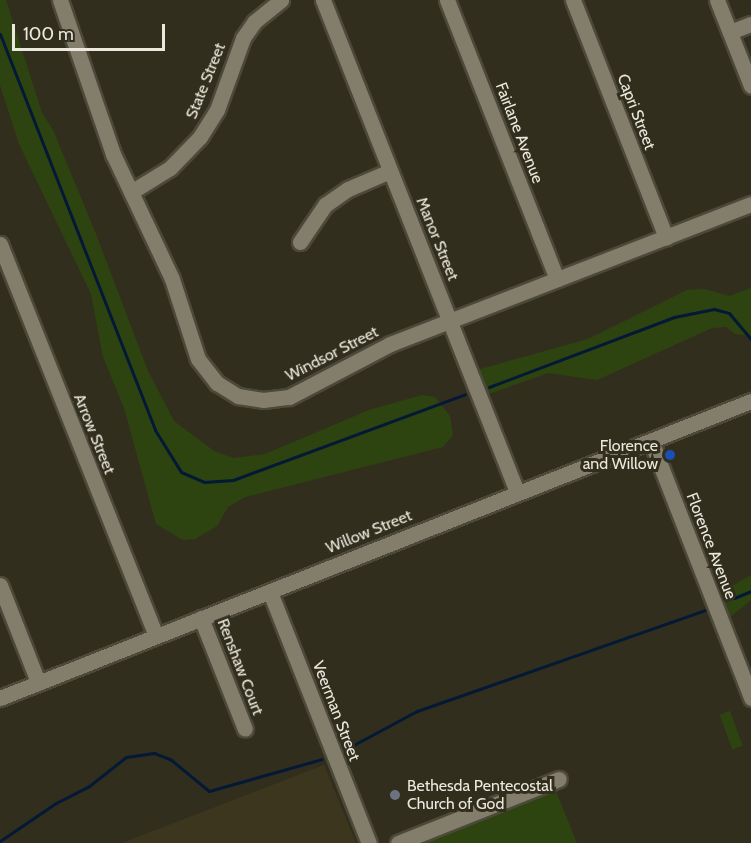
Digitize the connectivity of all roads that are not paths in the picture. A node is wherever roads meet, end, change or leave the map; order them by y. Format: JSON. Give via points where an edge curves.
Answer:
{"nodes":[{"id":1,"x":60,"y":0,"type":"edge"},
{"id":2,"x":281,"y":0,"type":"edge"},
{"id":3,"x":322,"y":0,"type":"edge"},
{"id":4,"x":447,"y":0,"type":"edge"},
{"id":5,"x":573,"y":0,"type":"edge"},
{"id":6,"x":717,"y":0,"type":"edge"},
{"id":7,"x":751,"y":24,"type":"edge"},
{"id":8,"x":730,"y":32,"type":"junction"},
{"id":9,"x":751,"y":86,"type":"edge"},
{"id":10,"x":390,"y":171,"type":"junction"},
{"id":11,"x":130,"y":192,"type":"junction"},
{"id":12,"x":751,"y":204,"type":"edge"},
{"id":13,"x":666,"y":237,"type":"junction"},
{"id":14,"x":300,"y":242,"type":"dead end"},
{"id":15,"x":0,"y":246,"type":"edge"},
{"id":16,"x":556,"y":279,"type":"junction"},
{"id":17,"x":450,"y":321,"type":"junction"},
{"id":18,"x":751,"y":401,"type":"edge"},
{"id":19,"x":651,"y":441,"type":"junction"},
{"id":20,"x":517,"y":492,"type":"junction"},
{"id":21,"x":0,"y":585,"type":"edge"},
{"id":22,"x":270,"y":591,"type":"junction"},
{"id":23,"x":201,"y":618,"type":"junction"},
{"id":24,"x":156,"y":636,"type":"junction"},
{"id":25,"x":38,"y":682,"type":"junction"},
{"id":26,"x":0,"y":698,"type":"edge"},
{"id":27,"x":751,"y":698,"type":"edge"},
{"id":28,"x":245,"y":729,"type":"dead end"},
{"id":29,"x":559,"y":779,"type":"dead end"},
{"id":30,"x":369,"y":843,"type":"edge"},
{"id":31,"x":398,"y":843,"type":"edge"}],
"edges":[{"from":1,"to":11,"type":"street","name":"Windsor Street"},
{"from":2,"to":11,"type":"street","name":"State Street","via":[[254,22],[243,38],[217,110],[200,137],[170,168]]},
{"from":3,"to":10,"type":"street","name":"Manor Street"},
{"from":4,"to":16,"type":"street","name":"Fairlane Avenue"},
{"from":5,"to":13,"type":"street","name":"Capri Street"},
{"from":6,"to":8,"type":"street"},
{"from":7,"to":8,"type":"street"},
{"from":8,"to":9,"type":"street"},
{"from":10,"to":14,"type":"street","via":[[348,189],[325,205]]},
{"from":10,"to":17,"type":"street","name":"Manor Street"},
{"from":11,"to":17,"type":"street","name":"Windsor Street","via":[[172,279],[198,359],[217,383],[238,396],[263,400],[288,397],[368,354]]},
{"from":12,"to":13,"type":"street","name":"Windsor Street"},
{"from":13,"to":16,"type":"street","name":"Windsor Street"},
{"from":15,"to":24,"type":"street","name":"Arrow Street"},
{"from":16,"to":17,"type":"street","name":"Windsor Street"},
{"from":17,"to":20,"type":"street","name":"Manor Street"},
{"from":18,"to":19,"type":"street","name":"Willow Street"},
{"from":19,"to":20,"type":"street","name":"Willow Street"},
{"from":19,"to":27,"type":"street","name":"Florence Avenue"},
{"from":20,"to":22,"type":"street","name":"Willow Street"},
{"from":21,"to":25,"type":"street"},
{"from":22,"to":23,"type":"street","name":"Willow Street"},
{"from":22,"to":30,"type":"street","name":"Veerman Street"},
{"from":23,"to":24,"type":"street","name":"Willow Street"},
{"from":23,"to":28,"type":"street","name":"Renshaw Court"},
{"from":24,"to":25,"type":"street","name":"Willow Street"},
{"from":25,"to":26,"type":"street","name":"Willow Street"},
{"from":29,"to":31,"type":"street"}]}
